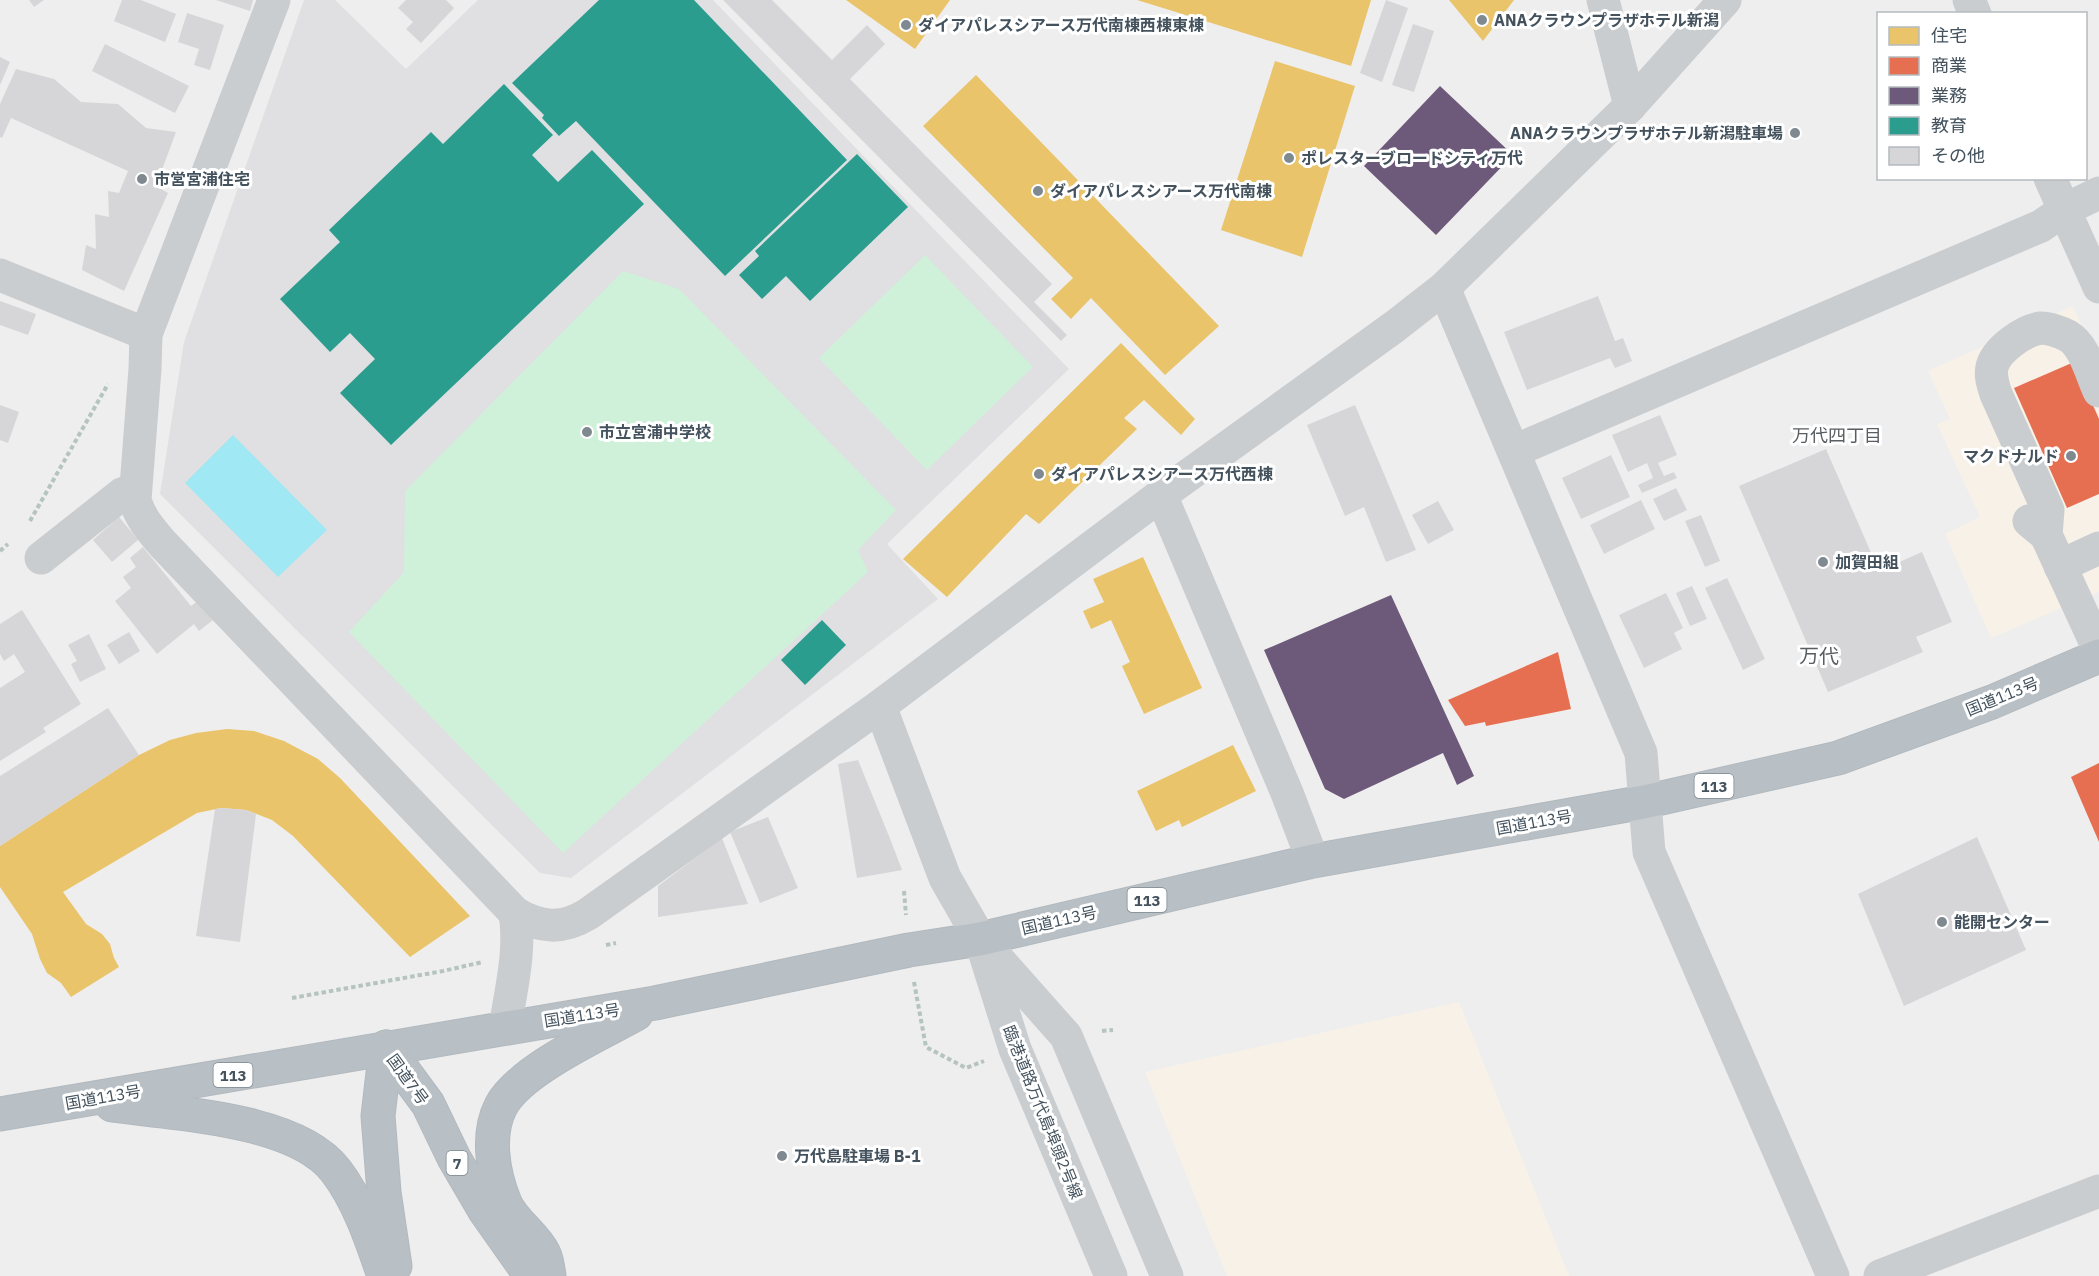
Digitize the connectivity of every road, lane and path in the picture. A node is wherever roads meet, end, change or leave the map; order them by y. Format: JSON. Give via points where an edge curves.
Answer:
{"nodes":[{"id":1,"x":274,"y":0,"type":"edge"},
{"id":2,"x":1603,"y":0,"type":"edge"},
{"id":3,"x":1725,"y":0,"type":"edge"},
{"id":4,"x":1630,"y":105,"type":"junction"},
{"id":5,"x":2051,"y":180,"type":"edge"},
{"id":6,"x":2099,"y":193,"type":"edge"},
{"id":7,"x":2064,"y":210,"type":"junction"},
{"id":8,"x":0,"y":275,"type":"edge"},
{"id":9,"x":2099,"y":287,"type":"edge"},
{"id":10,"x":1444,"y":288,"type":"junction"},
{"id":11,"x":146,"y":334,"type":"junction"},
{"id":12,"x":111,"y":377,"type":"dead end"},
{"id":13,"x":1972,"y":391,"type":"dead end"},
{"id":14,"x":2099,"y":391,"type":"edge"},
{"id":15,"x":1514,"y":451,"type":"junction"},
{"id":16,"x":135,"y":489,"type":"junction"},
{"id":17,"x":1161,"y":495,"type":"junction"},
{"id":18,"x":28,"y":525,"type":"dead end"},
{"id":19,"x":2046,"y":535,"type":"junction"},
{"id":20,"x":13,"y":539,"type":"dead end"},
{"id":21,"x":2099,"y":548,"type":"edge"},
{"id":22,"x":0,"y":551,"type":"edge"},
{"id":23,"x":41,"y":558,"type":"dead end"},
{"id":24,"x":2060,"y":566,"type":"junction"},
{"id":25,"x":2099,"y":650,"type":"edge"},
{"id":26,"x":2099,"y":656,"type":"edge"},
{"id":27,"x":880,"y":706,"type":"junction"},
{"id":28,"x":1644,"y":802,"type":"junction"},
{"id":29,"x":1313,"y":861,"type":"junction"},
{"id":30,"x":515,"y":913,"type":"junction"},
{"id":31,"x":980,"y":939,"type":"junction"},
{"id":32,"x":616,"y":943,"type":"dead end"},
{"id":33,"x":605,"y":945,"type":"dead end"},
{"id":34,"x":517,"y":955,"type":"junction"},
{"id":35,"x":292,"y":998,"type":"dead end"},
{"id":36,"x":655,"y":1002,"type":"junction"},
{"id":37,"x":505,"y":1028,"type":"junction"},
{"id":38,"x":386,"y":1047,"type":"junction"},
{"id":39,"x":80,"y":1101,"type":"junction"},
{"id":40,"x":0,"y":1114,"type":"edge"},
{"id":41,"x":2099,"y":1191,"type":"edge"},
{"id":42,"x":384,"y":1276,"type":"edge"},
{"id":43,"x":396,"y":1276,"type":"edge"},
{"id":44,"x":531,"y":1276,"type":"edge"},
{"id":45,"x":549,"y":1276,"type":"edge"},
{"id":46,"x":1112,"y":1276,"type":"edge"},
{"id":47,"x":1167,"y":1276,"type":"edge"},
{"id":48,"x":1833,"y":1276,"type":"edge"},
{"id":49,"x":1881,"y":1276,"type":"edge"}],
"edges":[{"from":1,"to":11,"type":"street"},
{"from":2,"to":4,"type":"street"},
{"from":3,"to":4,"type":"street"},
{"from":4,"to":10,"type":"street"},
{"from":5,"to":7,"type":"street"},
{"from":6,"to":7,"type":"street"},
{"from":7,"to":9,"type":"street"},
{"from":7,"to":15,"type":"street","via":[[2041,226]]},
{"from":8,"to":11,"type":"street"},
{"from":10,"to":15,"type":"street"},
{"from":10,"to":17,"type":"street"},
{"from":11,"to":16,"type":"street"},
{"from":12,"to":18,"type":"path"},
{"from":13,"to":19,"type":"street","via":[[2028,520]]},
{"from":14,"to":19,"type":"street","via":[[2079,346],[2055,331],[2041,328],[2022,336],[2005,347],[1992,366],[1991,381],[1996,394],[2048,510]]},
{"from":15,"to":28,"type":"street","via":[[1641,753]]},
{"from":16,"to":23,"type":"street","via":[[122,494]]},
{"from":16,"to":30,"type":"street","via":[[139,513],[163,544]]},
{"from":17,"to":27,"type":"street"},
{"from":17,"to":29,"type":"street"},
{"from":19,"to":24,"type":"street"},
{"from":20,"to":22,"type":"path"},
{"from":21,"to":24,"type":"street"},
{"from":24,"to":25,"type":"street"},
{"from":26,"to":28,"type":"highway","name":"国道113号","number":"113","via":[[1992,702],[1838,758]]},
{"from":27,"to":30,"type":"street","via":[[577,921],[538,925]]},
{"from":27,"to":31,"type":"street","via":[[945,878]]},
{"from":28,"to":29,"type":"highway","name":"国道113号","number":"113"},
{"from":28,"to":48,"type":"street","via":[[1649,852]]},
{"from":29,"to":31,"type":"highway","name":"国道113号","number":"113"},
{"from":30,"to":34,"type":"street"},
{"from":31,"to":36,"type":"highway","name":"国道113号","number":"113"},
{"from":31,"to":46,"type":"street","name":"臨港道路万代島埠頭2号線","via":[[1015,1049]]},
{"from":31,"to":47,"type":"street","via":[[1066,1036]]},
{"from":32,"to":33,"type":"path"},
{"from":34,"to":35,"type":"path"},
{"from":34,"to":37,"type":"street"},
{"from":36,"to":37,"type":"highway","name":"国道113号","number":"113"},
{"from":36,"to":45,"type":"highway","via":[[538,1070],[502,1104],[494,1125],[497,1175],[506,1205],[544,1254]]},
{"from":37,"to":38,"type":"highway","name":"国道113号","number":"113"},
{"from":38,"to":39,"type":"highway","name":"国道113号","number":"113"},
{"from":38,"to":43,"type":"highway","name":"国道7号","via":[[378,1116]]},
{"from":38,"to":44,"type":"highway","name":"国道7号","number":"7","via":[[428,1104],[485,1211]]},
{"from":39,"to":40,"type":"highway","name":"国道113号","number":"113"},
{"from":39,"to":42,"type":"highway","via":[[258,1126],[314,1151],[335,1169],[349,1190]]},
{"from":41,"to":49,"type":"street"}]}
